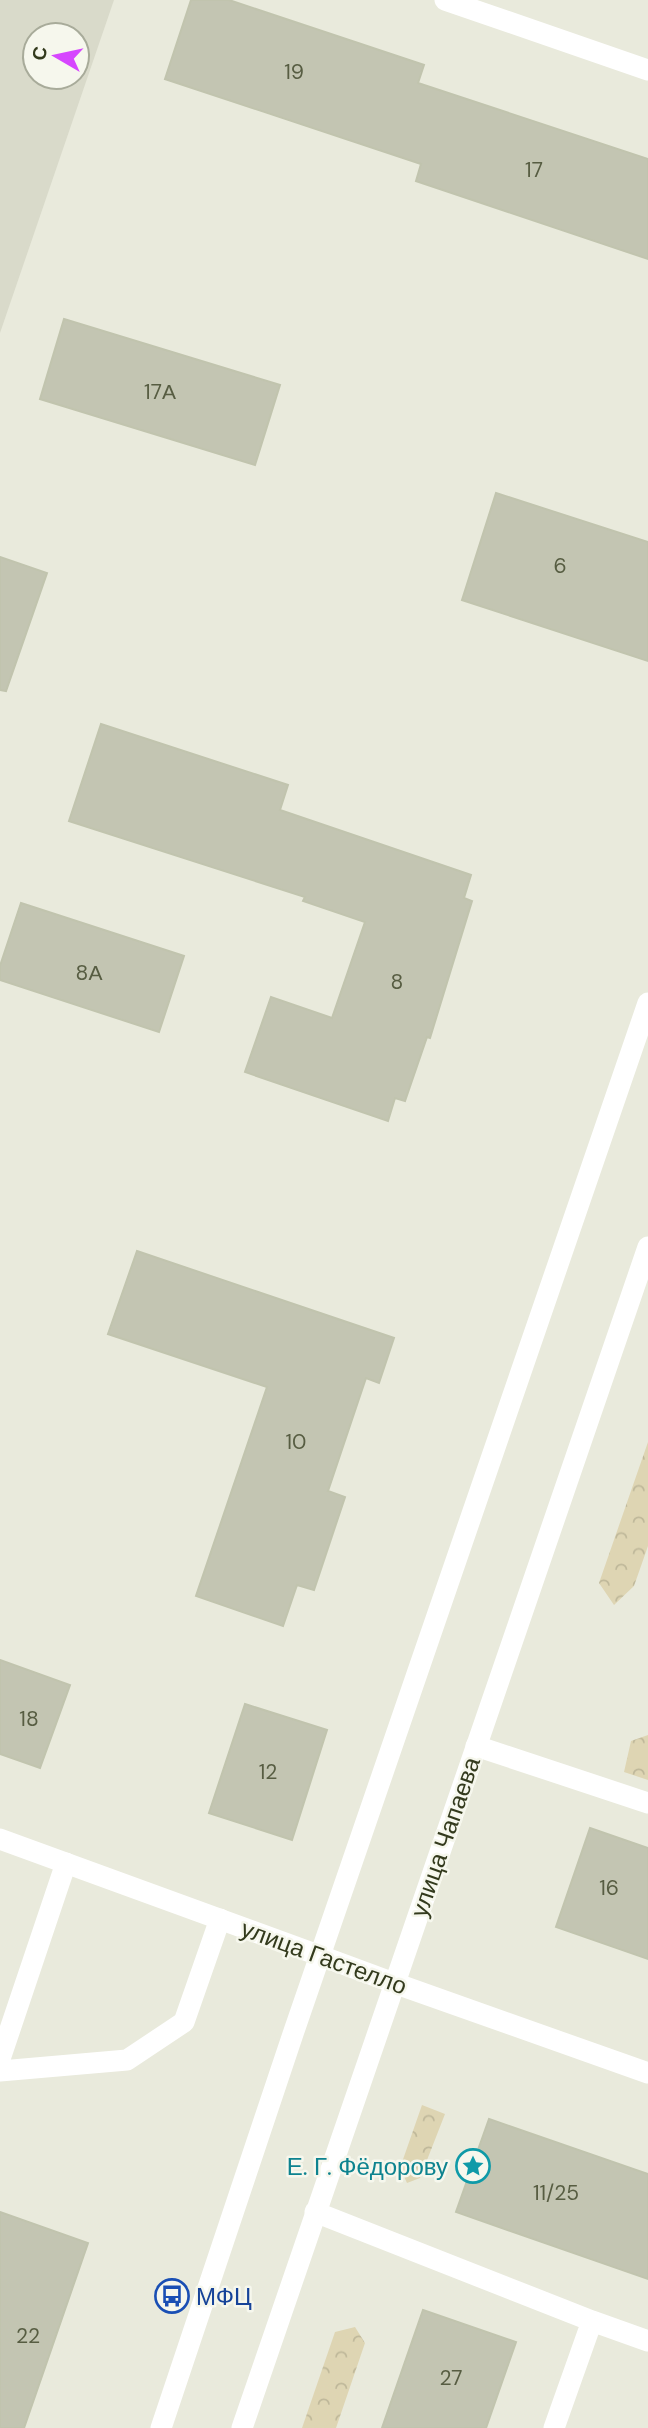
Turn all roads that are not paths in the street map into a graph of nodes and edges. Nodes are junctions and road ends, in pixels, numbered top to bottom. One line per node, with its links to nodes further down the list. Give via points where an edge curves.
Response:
1 (445, 0): 2 (street)
2 (648, 70)
3 (648, 1003): 10 (street)
4 (648, 1247): 5 (street, улица Чапаева)
5 (476, 1746): 6 (street); 11 (street, улица Чапаева)
6 (648, 1804)
7 (0, 1839): 8 (street, улица Гастелло)
8 (66, 1863): 9 (street, улица Гастелло); 12 (street)
9 (220, 1919): 10 (street, улица Гастелло); 13 (street, via 184,2022 127,2060)
10 (321, 1956): 11 (street, улица Гастелло); 18 (street)
11 (394, 1983): 14 (street, улица Гастелло); 15 (street, улица Чапаева)
12 (0, 2059)
13 (0, 2071)
14 (648, 2073)
15 (315, 2212): 16 (street); 19 (street, улица Чапаева)
16 (592, 2321): 17 (street); 20 (street)
17 (648, 2341)
18 (161, 2428)
19 (242, 2428)
20 (554, 2428)

